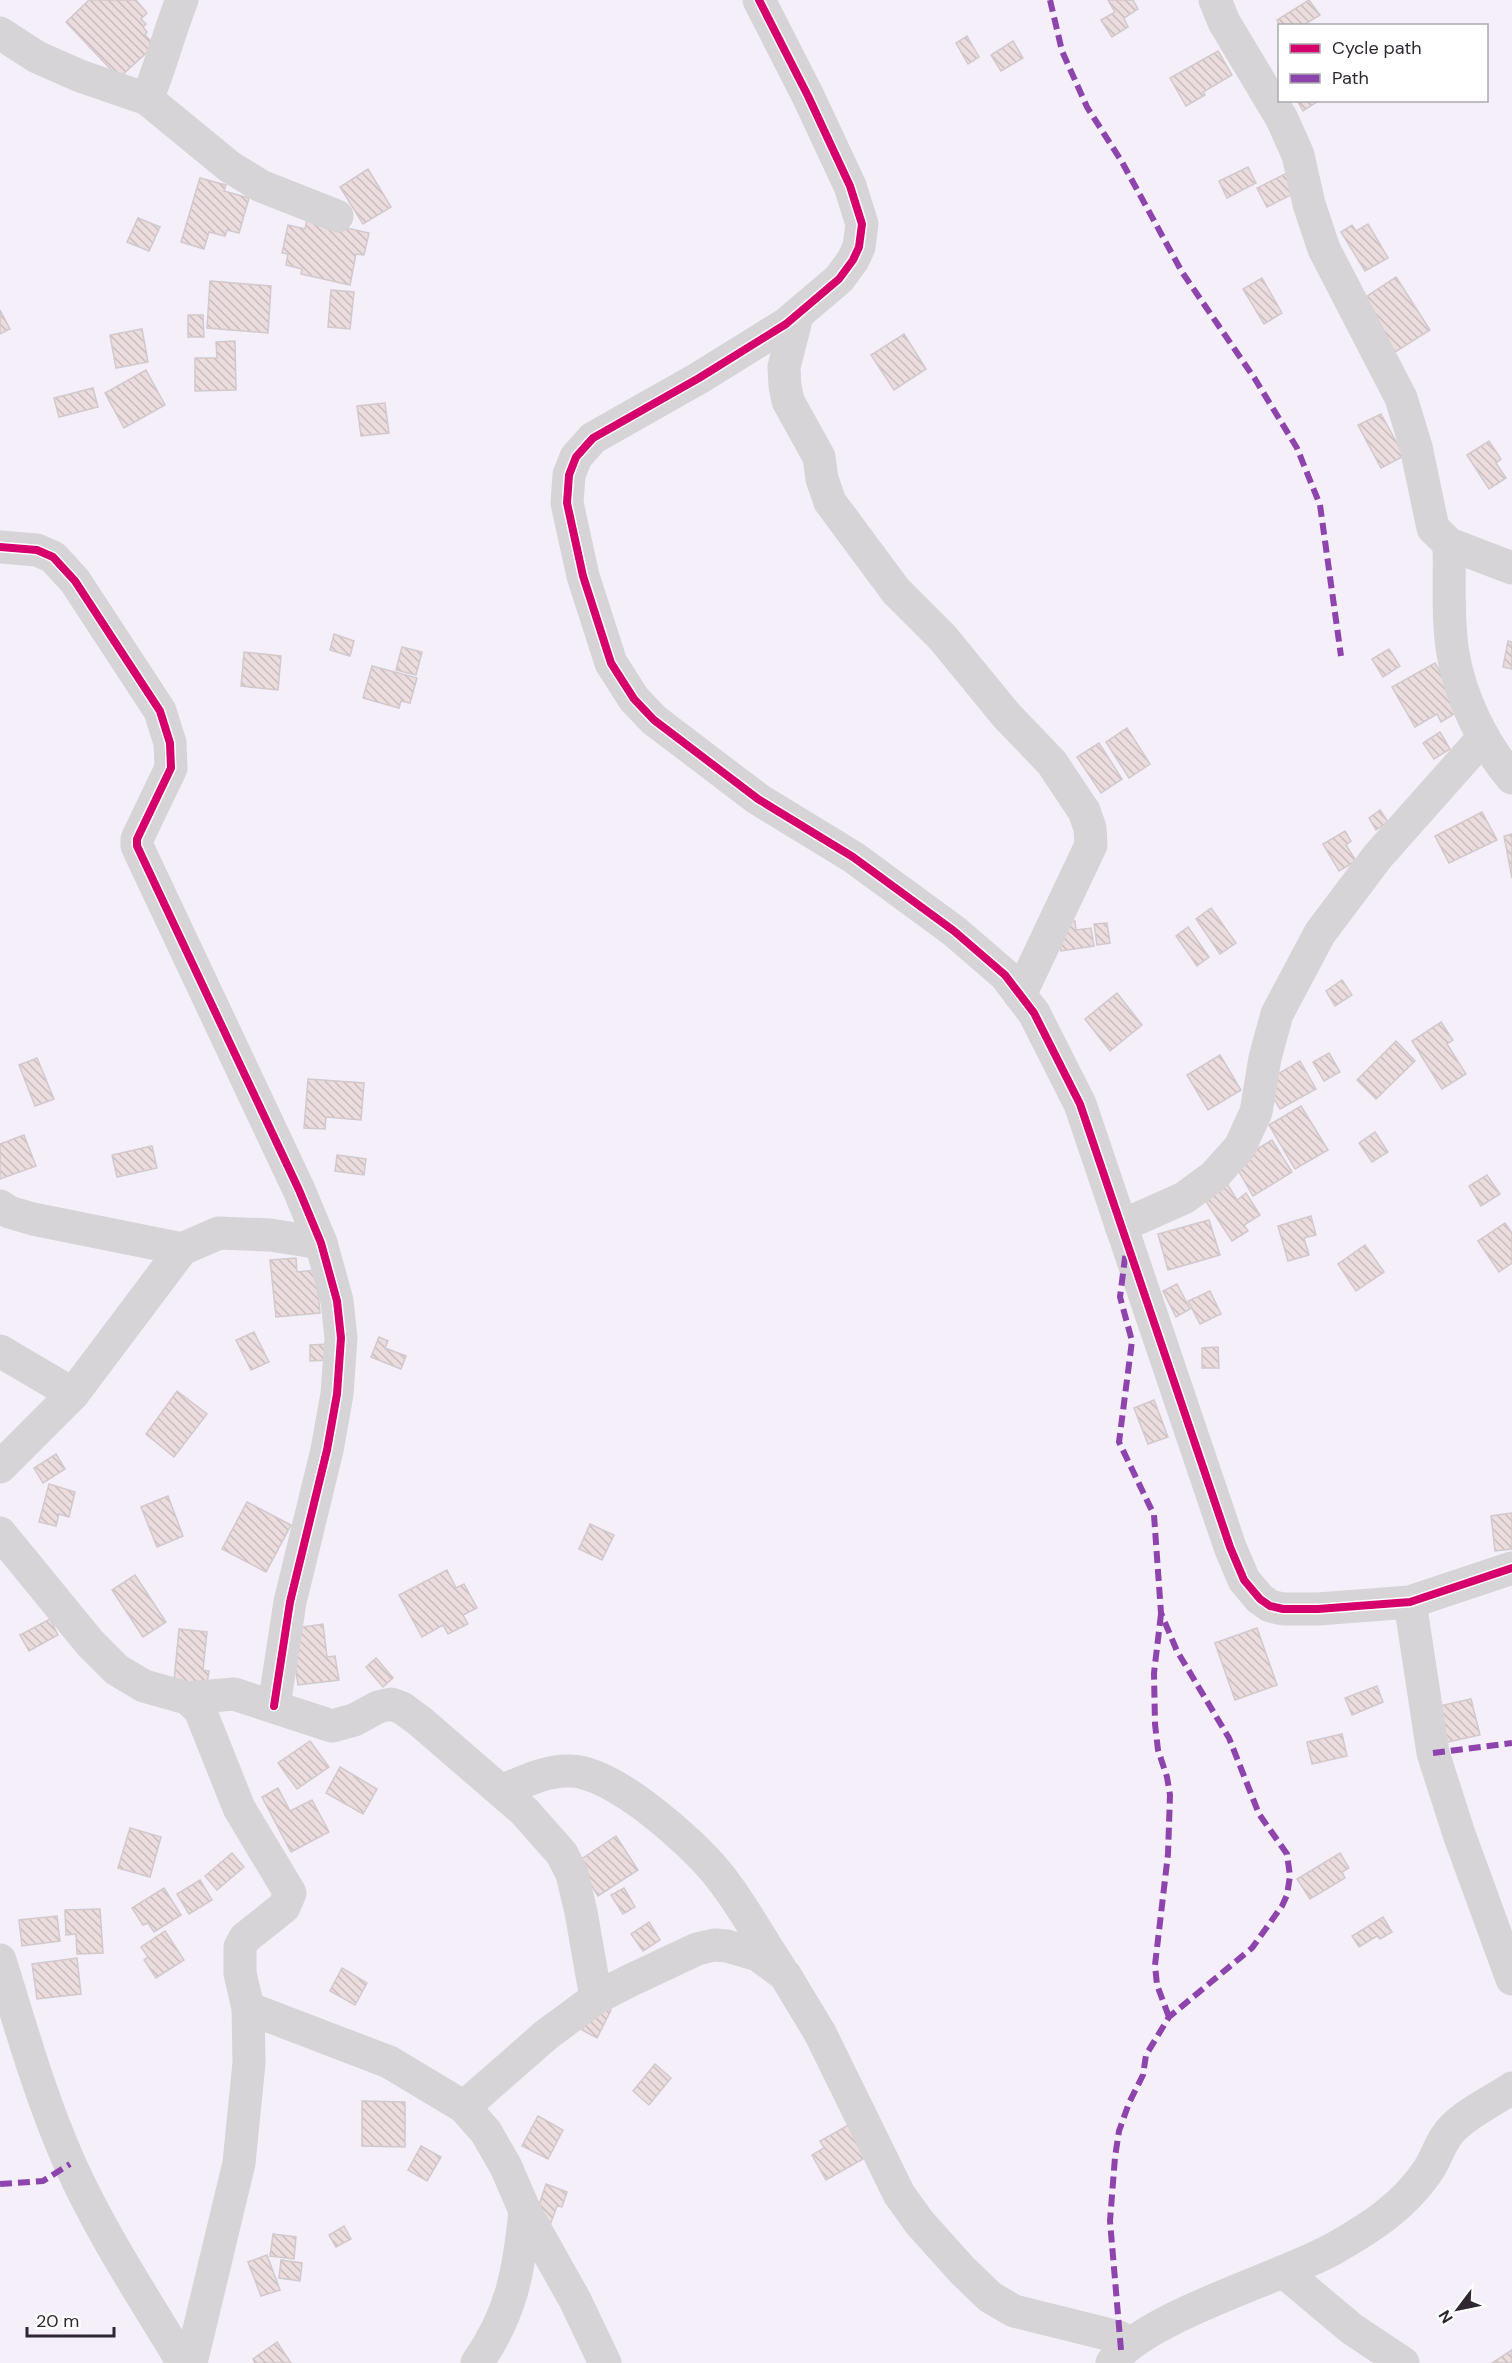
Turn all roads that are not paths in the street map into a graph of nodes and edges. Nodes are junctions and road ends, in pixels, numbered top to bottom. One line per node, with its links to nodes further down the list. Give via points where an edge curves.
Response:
1 (182, 0): 5 (street)
2 (759, 0): 7 (street, via 850,186 862,224 854,260 839,279)
3 (1215, 0): 8 (street, via 1224,22 1282,118 1298,155 1324,249 1401,398 1433,528)
4 (0, 33): 5 (street, via 37,57)
5 (147, 99): 6 (street, via 230,167 261,186)
6 (337, 216)
7 (796, 316): 13 (street, via 784,367 785,386 788,401 819,457 830,502 896,591 1052,763 1084,811 1090,828 1091,845); 13 (street, via 746,350 593,438 576,457 569,475 568,514 610,663 654,720 758,799 853,857 954,931 1005,975)
8 (1449, 543): 10 (street); 11 (street, via 1453,654)
9 (0, 547): 16 (street, via 36,550 52,557 75,581 160,711 170,743 171,768 137,846)
10 (1512, 568)
11 (1482, 738): 12 (street); 15 (street, via 1378,856 1320,933 1277,1014 1256,1113 1240,1147 1214,1176 1184,1198)
12 (1512, 778)
13 (1020, 995): 15 (street, via 1034,1013 1080,1104)
14 (0, 1206): 17 (street, via 33,1219)
15 (1121, 1226): 23 (street, via 1244,1580 1270,1606 1283,1609)
16 (321, 1243): 17 (street, via 219,1233); 25 (street, via 337,1301 337,1394 290,1602)
17 (182, 1249): 19 (street)
18 (0, 1351): 19 (street)
19 (73, 1394): 20 (street)
20 (0, 1467)
21 (0, 1533): 24 (street, via 117,1670 144,1686)
22 (1512, 1568): 23 (street)
23 (1410, 1602): 29 (street, via 1433,1753)
24 (187, 1698): 25 (street, via 234,1694); 31 (street, via 200,1710 239,1808 290,1893 284,1907 244,1938 240,1947 240,1973)
25 (274, 1706): 26 (street, via 332,1726 378,1707 391,1704 402,1708)
26 (501, 1791): 28 (street, via 553,1772 573,1770 622,1790 680,1836 717,1873); 30 (street, via 551,1839 572,1874)
27 (0, 1960): 37 (street, via 28,2051 70,2164 121,2260)
28 (785, 1975): 30 (street, via 758,1955 714,1945 671,1961); 36 (street, via 820,2033 899,2194 919,2222 990,2297 1014,2311)
29 (1512, 1979)
30 (596, 1998): 33 (street, via 546,2035)
31 (248, 2008): 33 (street, via 389,2062); 38 (street, via 249,2063 239,2163)
32 (1512, 2088): 35 (street, via 1451,2129 1431,2166 1400,2206 1332,2250)
33 (464, 2107): 34 (street, via 486,2132)
34 (525, 2211): 39 (street, via 512,2295 496,2337); 40 (street)
35 (1284, 2272): 36 (street); 41 (street, via 1352,2329)
36 (1116, 2350)
37 (183, 2363)
38 (191, 2363)
39 (477, 2363)
40 (605, 2363)
41 (1403, 2363)

